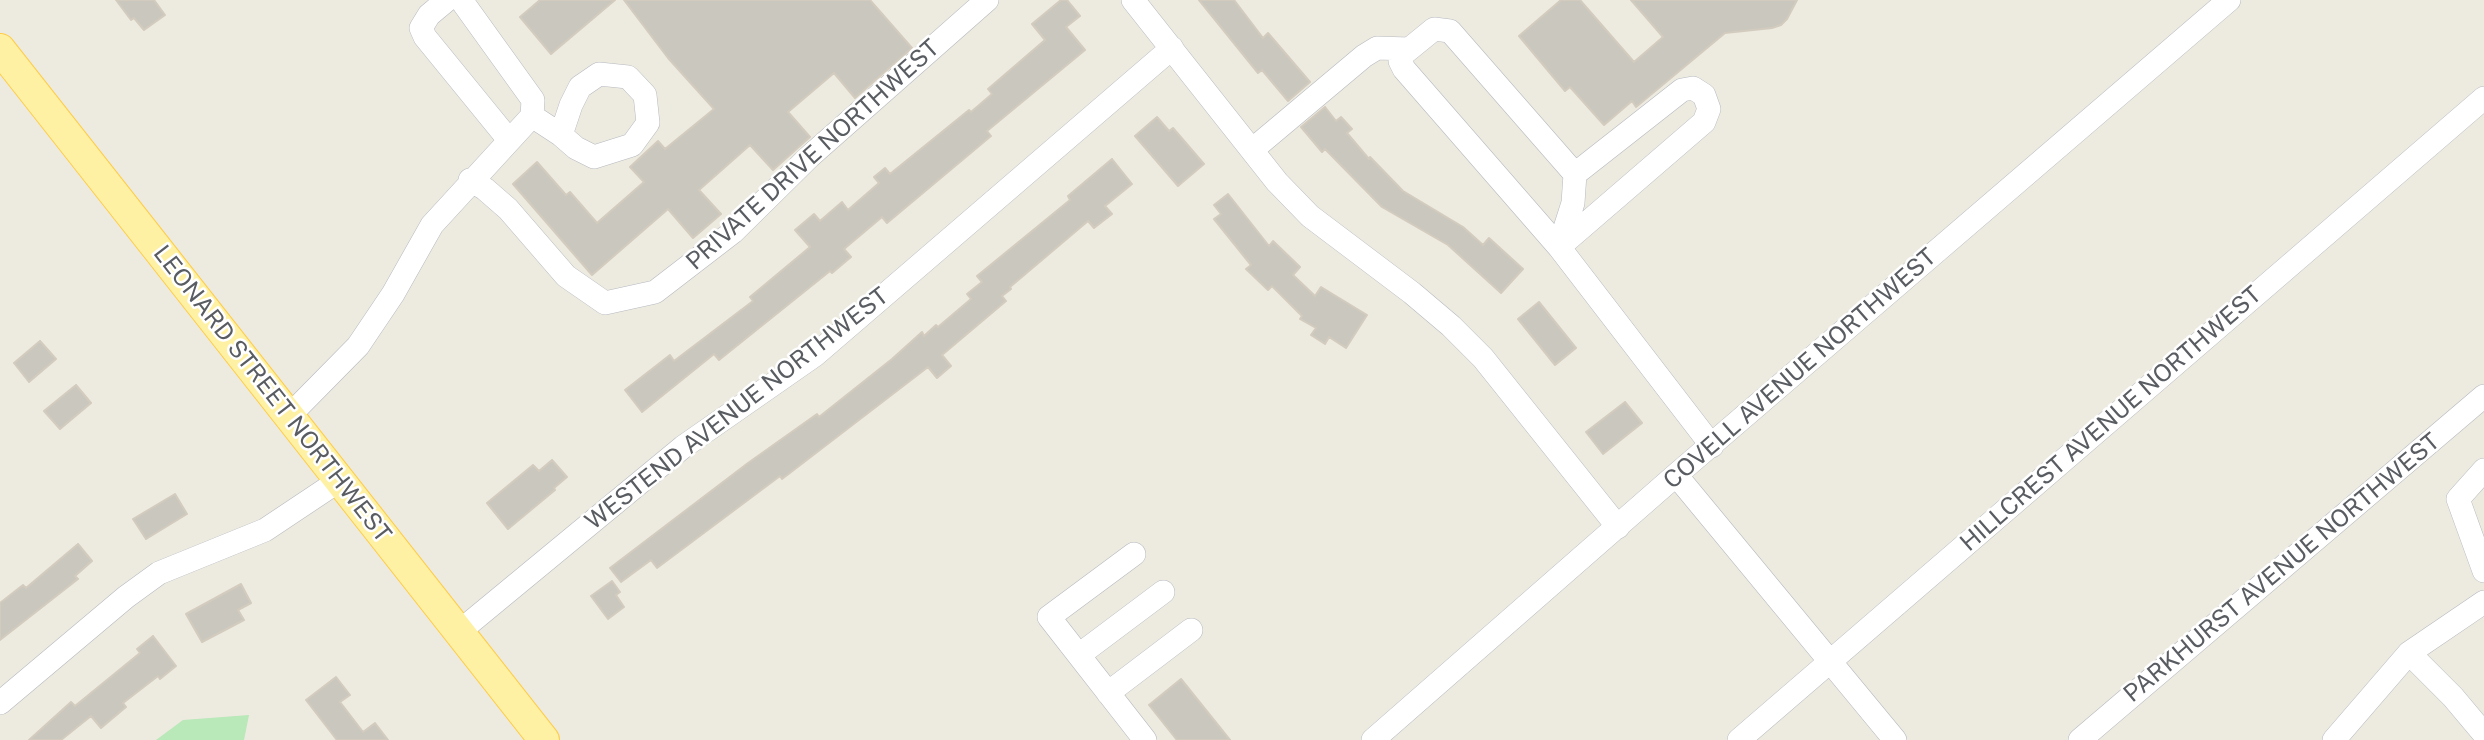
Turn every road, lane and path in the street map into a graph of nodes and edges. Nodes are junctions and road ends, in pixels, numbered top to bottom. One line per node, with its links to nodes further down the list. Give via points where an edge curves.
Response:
1 (447, 0): 12 (street, via 421,28)
2 (464, 0): 10 (street, via 533,100)
3 (987, 0): 15 (street, PRIVATE DRIVE NORTHWEST, via 808,158 733,232 655,292 605,303 566,276 508,209)
4 (1133, 0): 6 (street)
5 (2229, 0): 19 (street, COVELL AVENUE NORTHWEST)
6 (1171, 48): 13 (street); 30 (street, WESTEND AVENUE NORTHWEST, via 815,355 682,447)
7 (0, 49): 18 (main road, LEONARD STREET NORTHWEST)
8 (1409, 49): 13 (street, via 1377,48 1364,56); 14 (street, via 1434,29 1450,31); 16 (street, via 1400,61 1404,69)
9 (2484, 98): 33 (street, HILLCREST AVENUE NORTHWEST)
10 (532, 116): 11 (street); 12 (street)
11 (561, 135)
12 (509, 140): 15 (street)
13 (1252, 150): 23 (street, via 1310,216 1412,293 1483,358)
14 (1575, 174): 16 (street, via 1573,203); 16 (street, via 1682,90 1693,88 1704,95 1709,109 1704,122)
15 (470, 180): 18 (street, via 432,225 358,346)
16 (1559, 247): 19 (street)
17 (2484, 396): 42 (street, PARKHURST AVENUE NORTHWEST)
18 (289, 416): 22 (main road, LEONARD STREET NORTHWEST)
19 (1712, 446): 21 (street, COVELL AVENUE NORTHWEST)
20 (2484, 470): 24 (street, via 2458,499)
21 (1676, 475): 23 (street, COVELL AVENUE NORTHWEST); 33 (street)
22 (340, 480): 30 (main road, LEONARD STREET NORTHWEST); 35 (street, via 265,530 159,573)
23 (1618, 527): 39 (street, COVELL AVENUE NORTHWEST)
24 (2479, 542): 26 (street)
25 (1134, 554): 32 (street, via 1049,617)
26 (2484, 571)
27 (1163, 592): 32 (street)
28 (2484, 602): 31 (street)
29 (1191, 630): 34 (street)
30 (460, 631): 37 (main road, LEONARD STREET NORTHWEST)
31 (2409, 653): 36 (street); 43 (street)
32 (1079, 655): 34 (street)
33 (1830, 661): 40 (street, HILLCREST AVENUE NORTHWEST); 41 (street)
34 (1108, 693): 38 (street)
35 (0, 703)
36 (2484, 734)
37 (544, 740)
38 (1145, 740)
39 (1373, 740)
40 (1739, 740)
41 (1895, 740)
42 (2080, 740)
43 (2334, 740)

